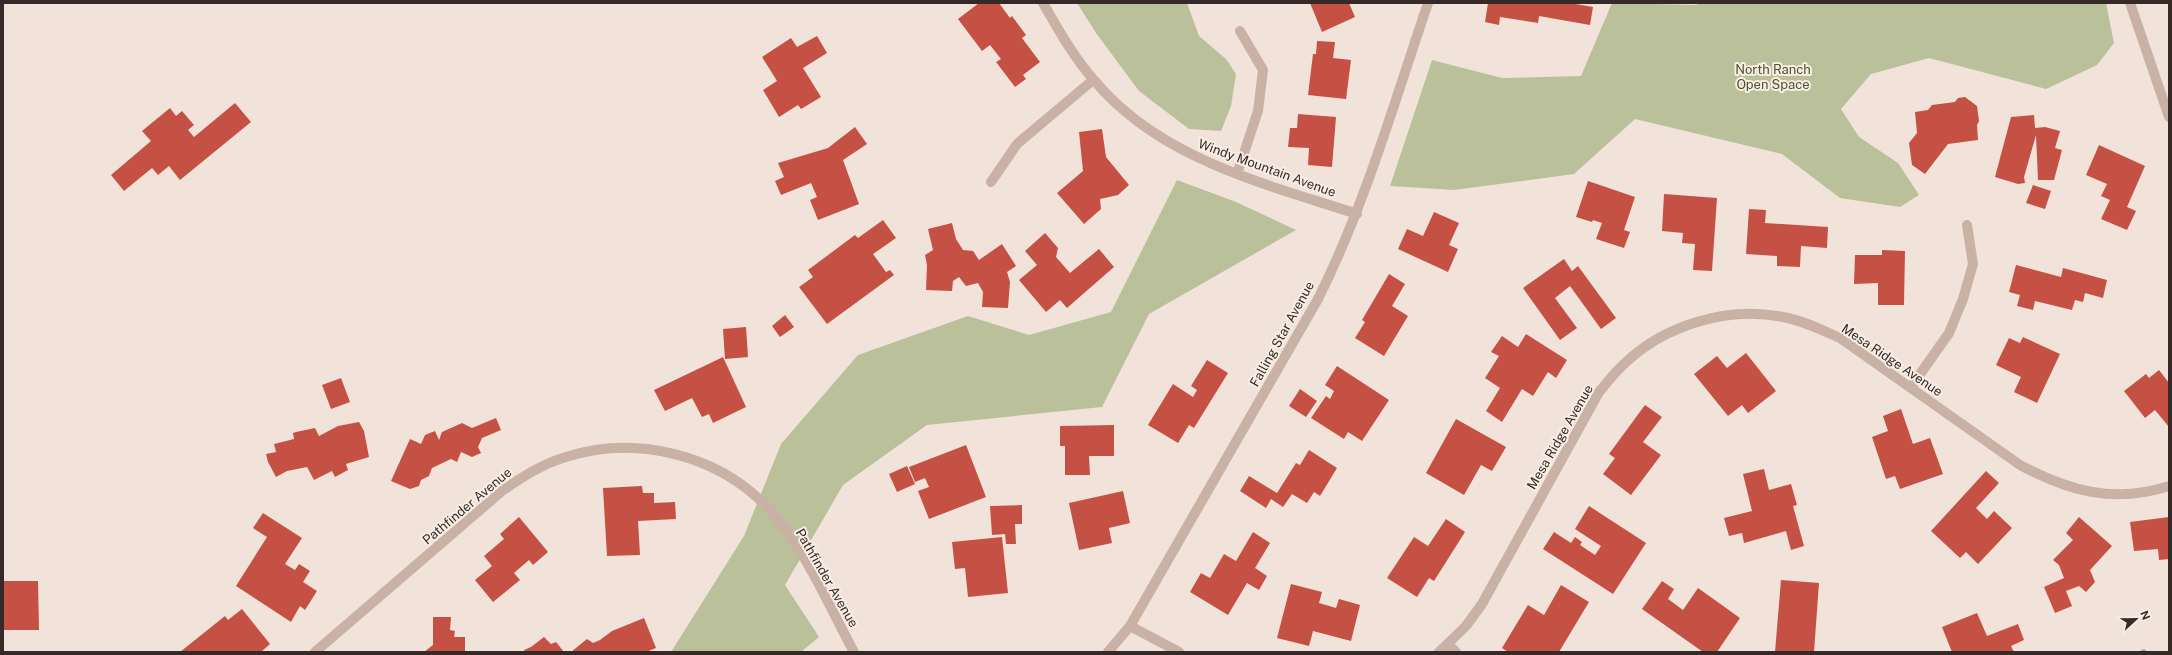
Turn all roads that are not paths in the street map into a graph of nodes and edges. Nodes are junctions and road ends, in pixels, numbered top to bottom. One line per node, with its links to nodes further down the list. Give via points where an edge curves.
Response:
1 (1043, 3): 5 (street, Windy Mountain Avenue, via 1064,40)
2 (1428, 3): 9 (street, Falling Star Avenue)
3 (2130, 3): 6 (street)
4 (1240, 31): 7 (street, via 1263,70 1258,111)
5 (1093, 80): 7 (street, Windy Mountain Avenue, via 1128,114 1161,139 1194,157); 8 (street, via 1017,144)
6 (2169, 117)
7 (1237, 174): 9 (street, Windy Mountain Avenue)
8 (991, 182)
9 (1357, 214): 13 (street, Falling Star Avenue, via 1318,299)
10 (1967, 225): 11 (street, via 1973,264 1963,298 1949,334)
11 (1911, 387): 12 (street, Mesa Ridge Avenue, via 2020,465 2050,481 2104,494 2129,494); 14 (street, Mesa Ridge Avenue, via 1840,338 1810,324 1783,317 1751,314 1718,316 1689,324 1659,338 1623,364 1599,392 1482,604 1466,626)
12 (2169, 486)
13 (1130, 626): 17 (street, Falling Star Avenue); 18 (street)
14 (1448, 644): 19 (street, Mesa Ridge Avenue); 20 (street)
15 (315, 652): 16 (street, Pathfinder Avenue, via 502,491 521,478 566,456 615,447 662,450 701,462 743,487 769,509 796,545)
16 (854, 652)
17 (1108, 652)
18 (1179, 652)
19 (1439, 652)
20 (1456, 652)

